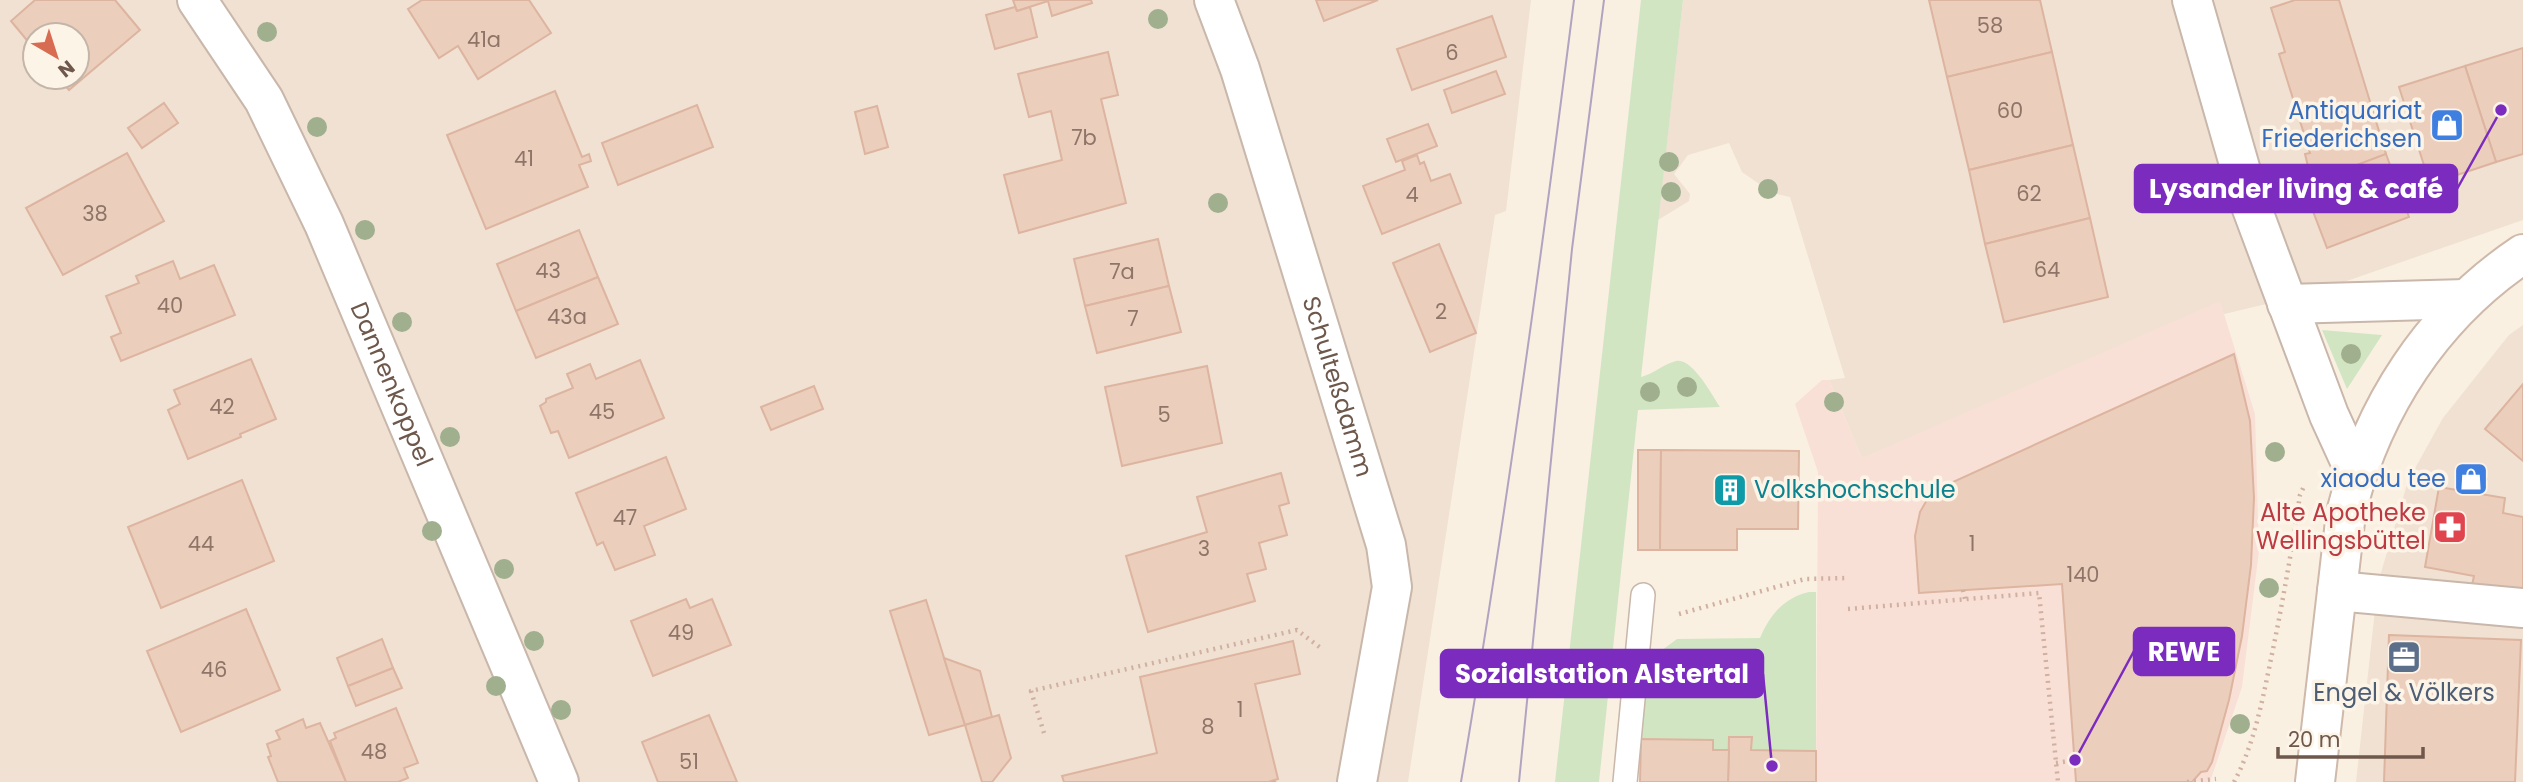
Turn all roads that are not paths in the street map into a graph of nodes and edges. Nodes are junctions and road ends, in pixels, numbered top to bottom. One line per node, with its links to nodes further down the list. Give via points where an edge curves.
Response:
1 (197, 0): 11 (street, Dannenkoppel, via 264,100 324,224)
2 (1214, 0): 12 (street, Schulteßdamm, via 1241,69 1386,545 1392,587)
3 (2192, 0): 6 (street, via 2251,206)
4 (2523, 254): 5 (street)
5 (2466, 299): 6 (street); 7 (street, via 2430,338 2399,382)
6 (2287, 304): 7 (street)
7 (2356, 474): 8 (street, via 2346,513)
8 (2337, 591): 10 (street); 14 (street)
9 (1643, 595): 13 (lane)
10 (2523, 608)
11 (559, 782)
12 (1357, 782)
13 (1625, 782)
14 (2315, 782)

